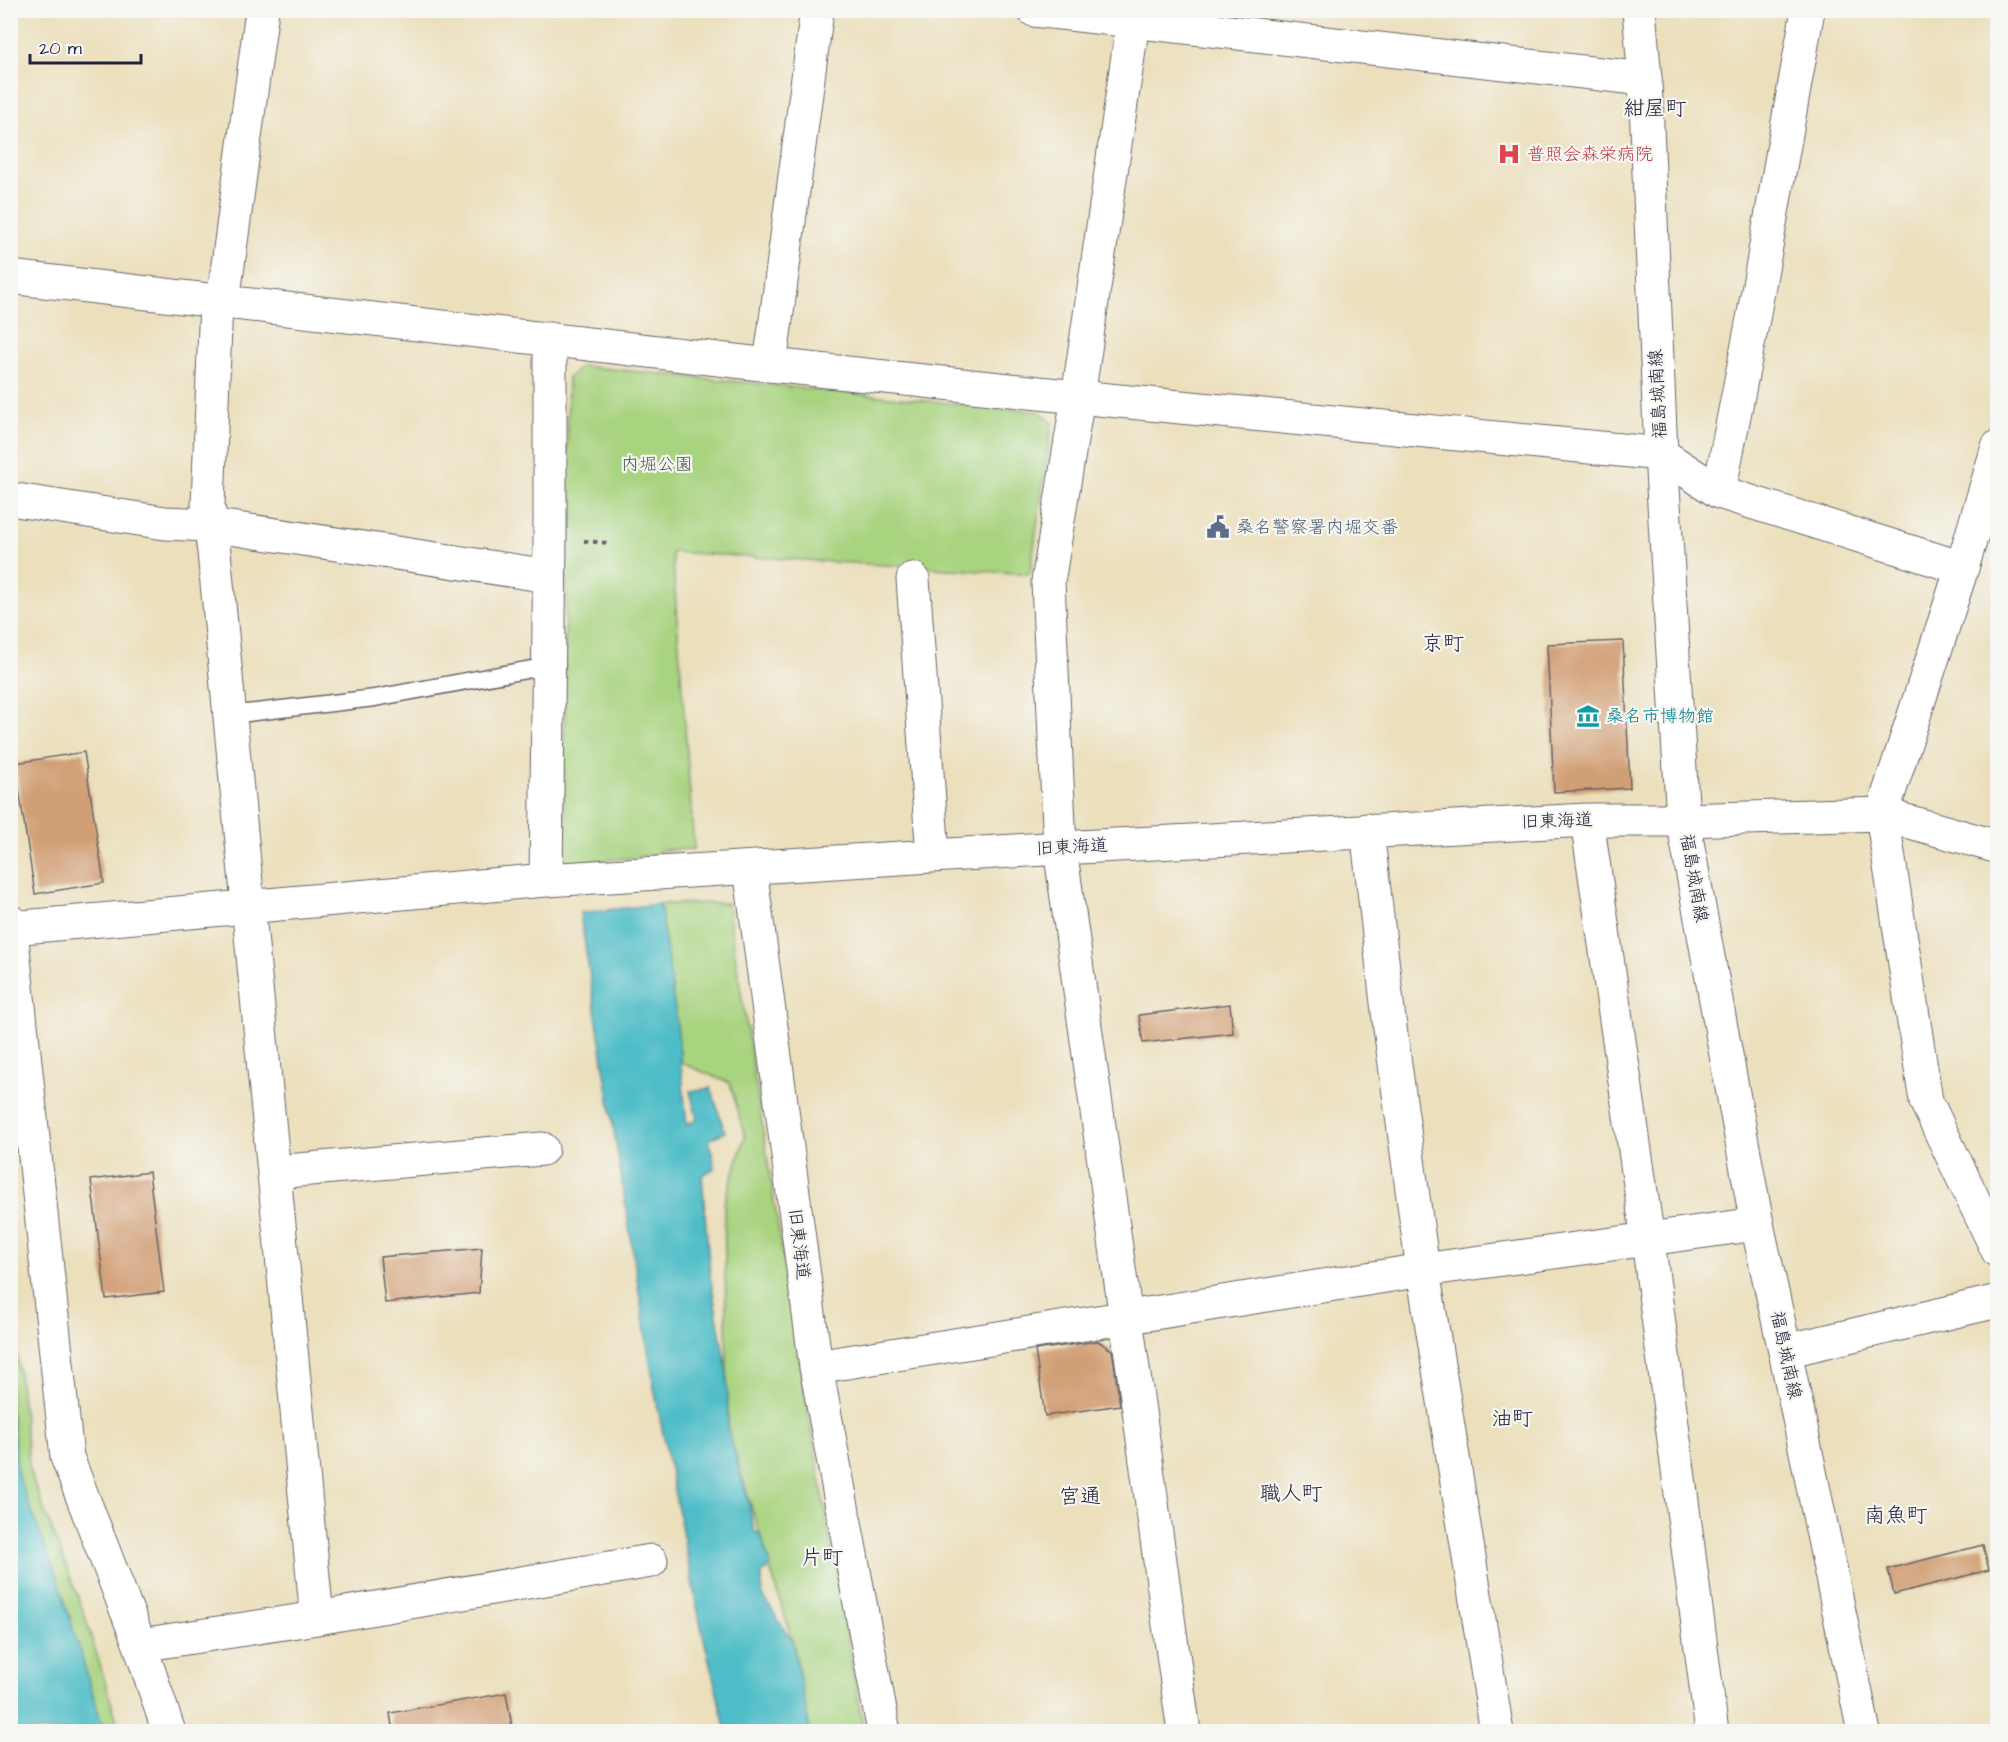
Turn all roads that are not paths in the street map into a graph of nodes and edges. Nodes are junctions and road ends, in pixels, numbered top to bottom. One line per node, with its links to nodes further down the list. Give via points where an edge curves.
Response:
1 (262, 10): 9 (street)
2 (817, 10): 11 (street)
3 (1034, 10): 6 (street)
4 (1639, 10): 7 (street, 福島城南線)
5 (1808, 10): 15 (street, via 1754,319)
6 (1132, 22): 7 (street); 12 (street)
7 (1645, 79): 14 (street, 福島城南線)
8 (10, 277): 9 (street)
9 (220, 301): 10 (street); 17 (street)
10 (550, 339): 11 (street); 19 (street)
11 (770, 365): 12 (street)
12 (1078, 397): 14 (street); 28 (street, via 1048,582)
13 (1998, 447): 18 (street)
14 (1661, 454): 15 (street); 25 (street, 福島城南線)
15 (1719, 492): 18 (street)
16 (10, 499): 17 (street, via 165,523)
17 (210, 525): 19 (street); 22 (street)
18 (1962, 567): 23 (street)
19 (549, 576): 21 (street)
20 (913, 579): 29 (street)
21 (548, 666): 22 (lane, via 375,698); 31 (street)
22 (230, 715): 32 (street)
23 (1882, 814): 25 (street, 旧東海道); 27 (street, 旧東海道); 38 (street, via 1926,1101)
24 (1587, 820): 25 (street, 旧東海道); 26 (street, 旧東海道); 37 (street)
25 (1683, 820): 36 (street, 福島城南線)
26 (1367, 830): 28 (street, 旧東海道); 39 (street)
27 (1998, 847)
28 (1060, 848): 29 (street, 旧東海道); 41 (street)
29 (933, 856): 30 (street, 旧東海道)
30 (750, 868): 31 (street); 43 (street, 旧東海道)
31 (546, 880): 32 (street)
32 (249, 908): 33 (street); 35 (street)
33 (11, 924): 46 (street, via 67,1457)
34 (542, 1149): 35 (street)
35 (275, 1172): 45 (street)
36 (1756, 1224): 37 (street); 42 (street, 福島城南線)
37 (1648, 1240): 39 (street); 51 (street)
38 (1998, 1251)
39 (1423, 1270): 41 (street); 50 (street)
40 (1998, 1301): 42 (street)
41 (1126, 1318): 43 (street); 49 (street)
42 (1785, 1351): 52 (street, 福島城南線)
43 (816, 1367): 48 (street, 旧東海道)
44 (651, 1561): 45 (street)
45 (317, 1618): 46 (street)
46 (140, 1645): 47 (street)
47 (169, 1731)
48 (884, 1731)
49 (1184, 1731)
50 (1497, 1731)
51 (1712, 1731)
52 (1864, 1731)

